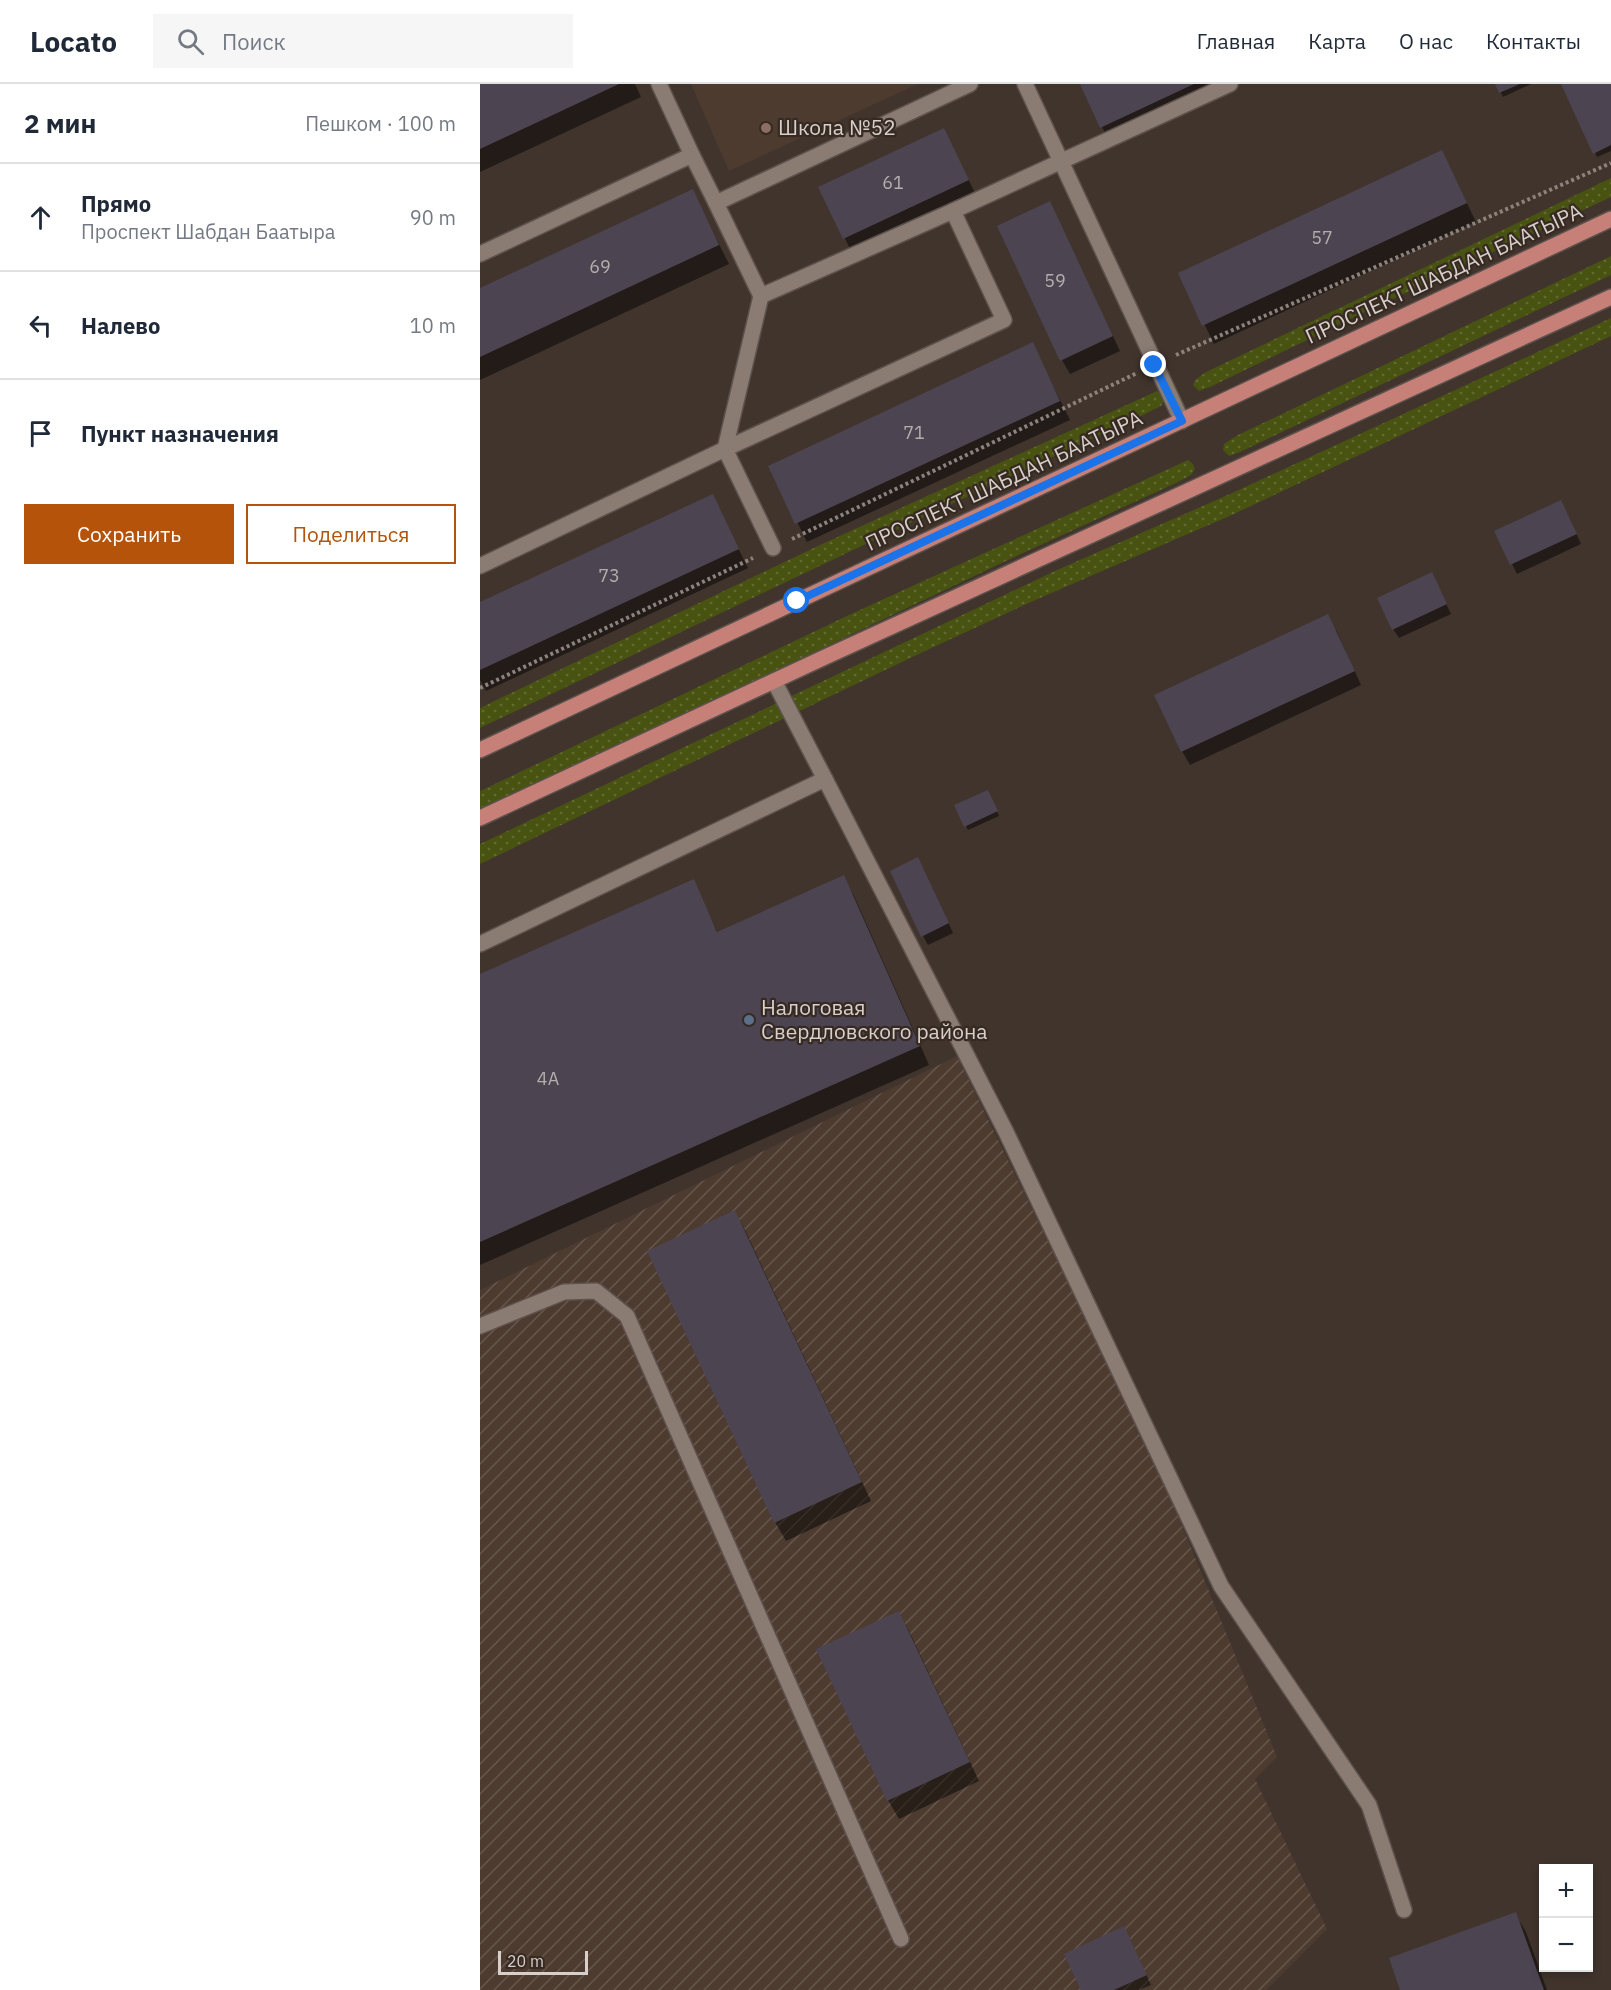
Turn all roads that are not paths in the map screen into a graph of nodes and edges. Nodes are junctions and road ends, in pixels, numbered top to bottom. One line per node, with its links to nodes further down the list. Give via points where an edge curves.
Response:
1 (659, 84): 5 (street)
2 (970, 84): 7 (street)
3 (1025, 84): 6 (street)
4 (1230, 84): 6 (street)
5 (692, 155): 7 (street); 10 (street)
6 (1061, 161): 8 (street); 13 (street)
7 (716, 203): 11 (street)
8 (953, 211): 11 (street); 14 (street, via 1004,320)
9 (1611, 219): 13 (main road, ПРОСПЕКТ ШАБДАН БААТЫРА)
10 (480, 254)
11 (761, 296): 14 (street)
12 (1611, 297): 17 (main road)
13 (1182, 421): 18 (main road, ПРОСПЕКТ ШАБДАН БААТЫРА)
14 (725, 450): 15 (street); 16 (street)
15 (773, 548)
16 (480, 566)
17 (774, 681): 19 (street); 20 (main road)
18 (480, 750)
19 (825, 779): 21 (street); 23 (street, via 1006,1132 1221,1586 1369,1805)
20 (480, 818)
21 (480, 944)
22 (480, 1326): 24 (street, via 564,1292 596,1292 627,1316)
23 (1404, 1910)
24 (901, 1940)

